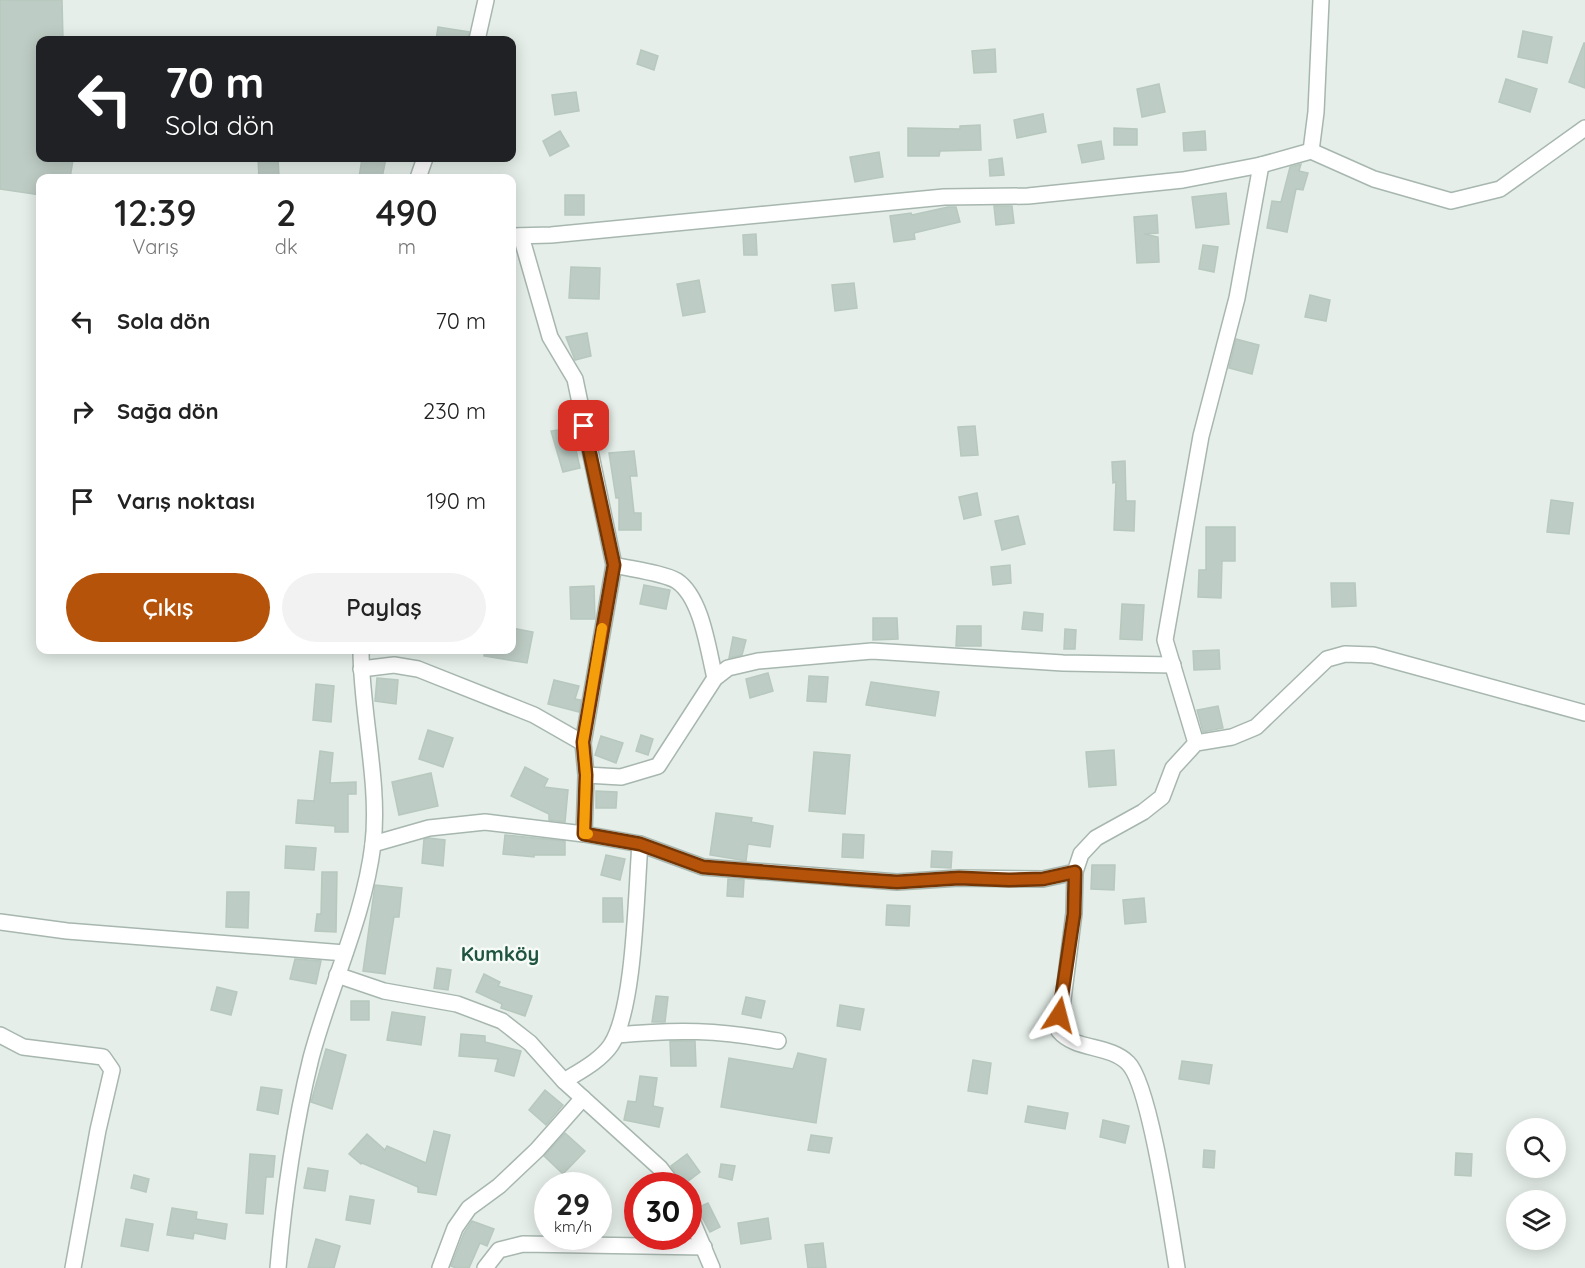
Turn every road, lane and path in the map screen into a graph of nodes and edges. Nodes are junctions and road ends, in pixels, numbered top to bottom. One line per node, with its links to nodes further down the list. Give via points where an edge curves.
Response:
1 (486, 0): 3 (street)
2 (1321, 0): 5 (street)
3 (478, 36)
4 (1585, 128): 5 (street, via 1500,189 1450,201 1374,179)
5 (1311, 151): 6 (street)
6 (1261, 165): 7 (street, via 1183,180 1028,196 944,197); 10 (street, via 1237,298 1201,436 1178,563 1165,640)
7 (516, 236): 8 (street, via 550,337 574,379)
8 (614, 565): 12 (street, via 675,580 692,596); 14 (street)
9 (361, 654): 11 (street)
10 (1173, 665): 12 (street, via 1062,663 872,651 758,661 728,668); 15 (street)
11 (361, 669): 14 (street, via 394,665 418,669 534,715); 18 (street, via 374,808)
12 (715, 678): 16 (street, via 658,766 621,777)
13 (1585, 713): 15 (street, via 1373,655 1344,654 1327,659 1256,727 1232,737)
14 (583, 742): 16 (street)
15 (1196, 743): 20 (street, via 1173,768 1162,797 1096,838 1081,854)
16 (586, 775): 17 (street)
17 (584, 834): 18 (street, via 485,822 460,823); 19 (street)
18 (373, 844): 22 (street)
19 (640, 844): 20 (street, via 703,867 897,882 1043,879); 25 (street, via 629,975)
20 (1075, 872): 37 (street, via 1074,914 1059,1031 1067,1040 1117,1055 1130,1064 1149,1118)
21 (0, 922): 22 (street)
22 (345, 953): 23 (street)
23 (337, 975): 27 (street, via 384,991 458,1004 502,1021 530,1043); 33 (street, via 295,1130)
24 (0, 1035): 32 (street, via 23,1047 103,1057 112,1070)
25 (617, 1035): 26 (street, via 673,1029 728,1032); 27 (street, via 592,1064)
26 (778, 1041)
27 (564, 1081): 28 (street)
28 (583, 1098): 29 (street); 34 (street, via 537,1150 469,1208 455,1228)
29 (663, 1172)
30 (702, 1243): 31 (street)
31 (704, 1248): 35 (street, via 523,1244 499,1250); 36 (street)
32 (73, 1268)
33 (278, 1268)
34 (440, 1268)
35 (485, 1268)
36 (712, 1268)
37 (1177, 1268)

